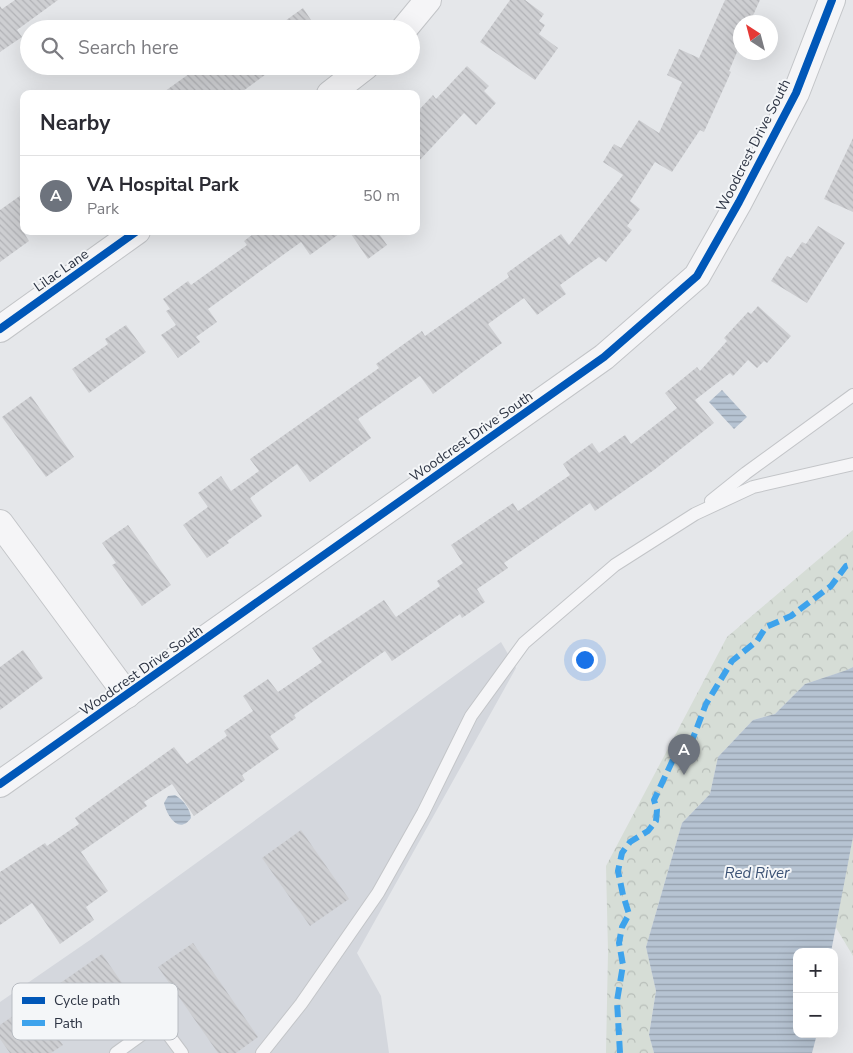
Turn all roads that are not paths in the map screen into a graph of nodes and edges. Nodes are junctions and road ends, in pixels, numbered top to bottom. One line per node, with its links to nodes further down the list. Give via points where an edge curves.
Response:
1 (428, 0): 3 (street)
2 (832, 0): 12 (street, Woodcrest Drive South, via 796,93 697,276 604,357)
3 (411, 20)
4 (354, 75): 5 (street)
5 (335, 90)
6 (131, 235): 7 (street, Lilac Lane)
7 (0, 329)
8 (853, 395): 10 (lane)
9 (853, 464): 10 (lane, via 753,487)
10 (696, 514): 18 (lane, via 615,565 524,644 472,716 378,893 301,1004)
11 (0, 523): 12 (street)
12 (127, 695): 13 (street, Woodcrest Drive South)
13 (0, 784)
14 (134, 1040): 16 (lane)
15 (172, 1040): 17 (lane)
16 (116, 1053)
17 (182, 1053)
18 (262, 1053)

